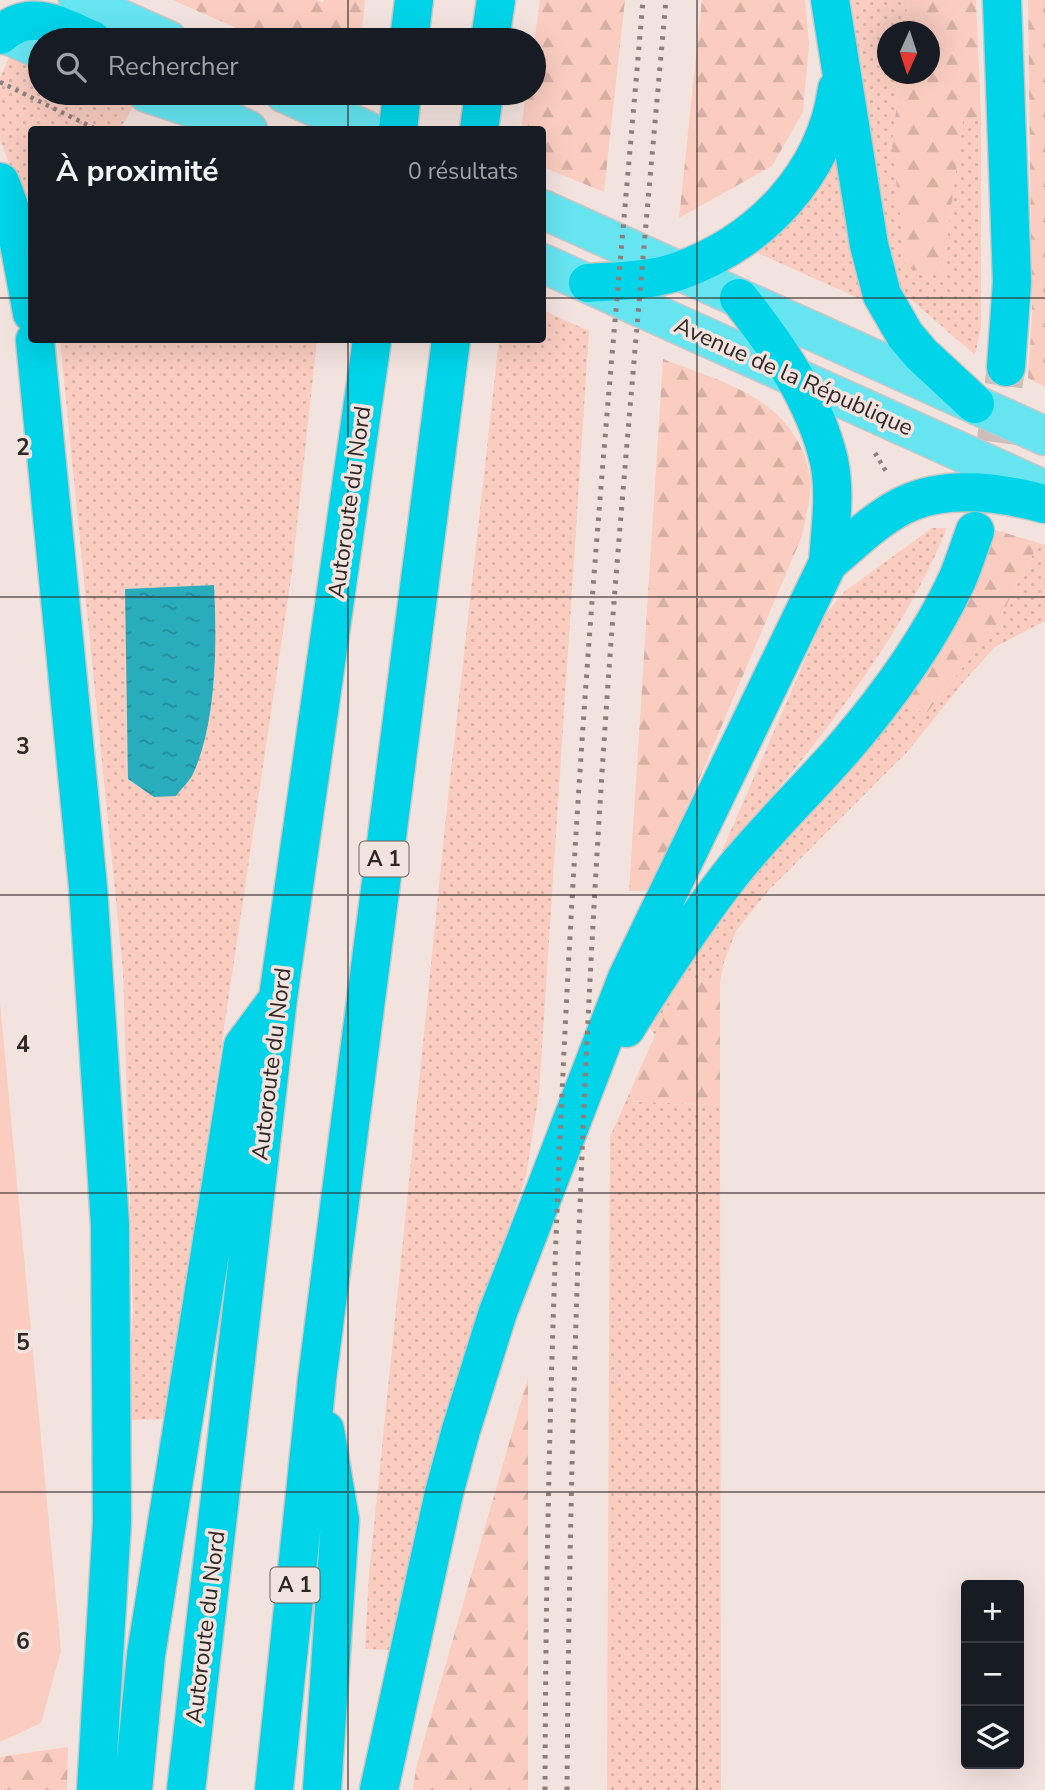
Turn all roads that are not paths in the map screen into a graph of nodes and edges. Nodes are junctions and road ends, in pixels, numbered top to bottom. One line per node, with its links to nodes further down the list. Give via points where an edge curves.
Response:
1 (78, 0): 8 (main road)
2 (414, 0): 9 (highway)
3 (496, 0): 10 (highway)
4 (830, 0): 12 (highway)
5 (1002, 0): 31 (highway, via 1012,282)
6 (1, 25): 7 (highway, via 30,20); 11 (main road)
7 (61, 28)
8 (140, 28)
9 (410, 28)
10 (492, 28)
11 (28, 42)
12 (840, 66): 24 (highway, via 827,132 795,191 729,247); 33 (highway, via 869,245 882,295 921,354)
13 (183, 105): 17 (main road)
14 (311, 105): 18 (main road)
15 (401, 105): 19 (highway)
16 (482, 105): 20 (highway)
17 (239, 126)
18 (357, 126)
19 (398, 126)
20 (480, 126)
21 (0, 182): 26 (highway, via 15,222)
22 (546, 211): 24 (main road, Avenue de la République)
23 (546, 264): 25 (main road, Avenue de la République)
24 (678, 271): 25 (highway); 27 (main road, Avenue de la République)
25 (589, 284): 32 (main road, Avenue de la République)
26 (28, 292)
27 (739, 298): 32 (highway); 33 (main road, Avenue de la République)
28 (35, 343): 42 (highway, via 88,887 110,1225 112,1521)
29 (372, 343): 39 (highway, Autoroute du Nord)
30 (452, 343): 41 (highway, A 1)
31 (1006, 367)
32 (793, 375): 35 (main road, Avenue de la République); 38 (highway, via 812,410 829,463)
33 (975, 404): 34 (main road, Avenue de la République)
34 (1045, 436)
35 (1045, 490)
36 (1045, 504): 38 (highway, via 978,492 938,494 901,507)
37 (975, 531): 40 (highway, via 957,580 894,684 845,747 736,868 644,998)
38 (828, 563): 40 (highway, via 627,978)
39 (278, 998): 43 (highway, via 243,1046 146,1655); 44 (highway, Autoroute du Nord)
40 (576, 1107): 47 (highway, via 499,1312 461,1430)
41 (317, 1379): 45 (highway, A 1); 46 (highway, via 340,1520)
42 (96, 1790)
43 (133, 1790)
44 (186, 1790)
45 (274, 1790)
46 (322, 1790)
47 (379, 1790)

